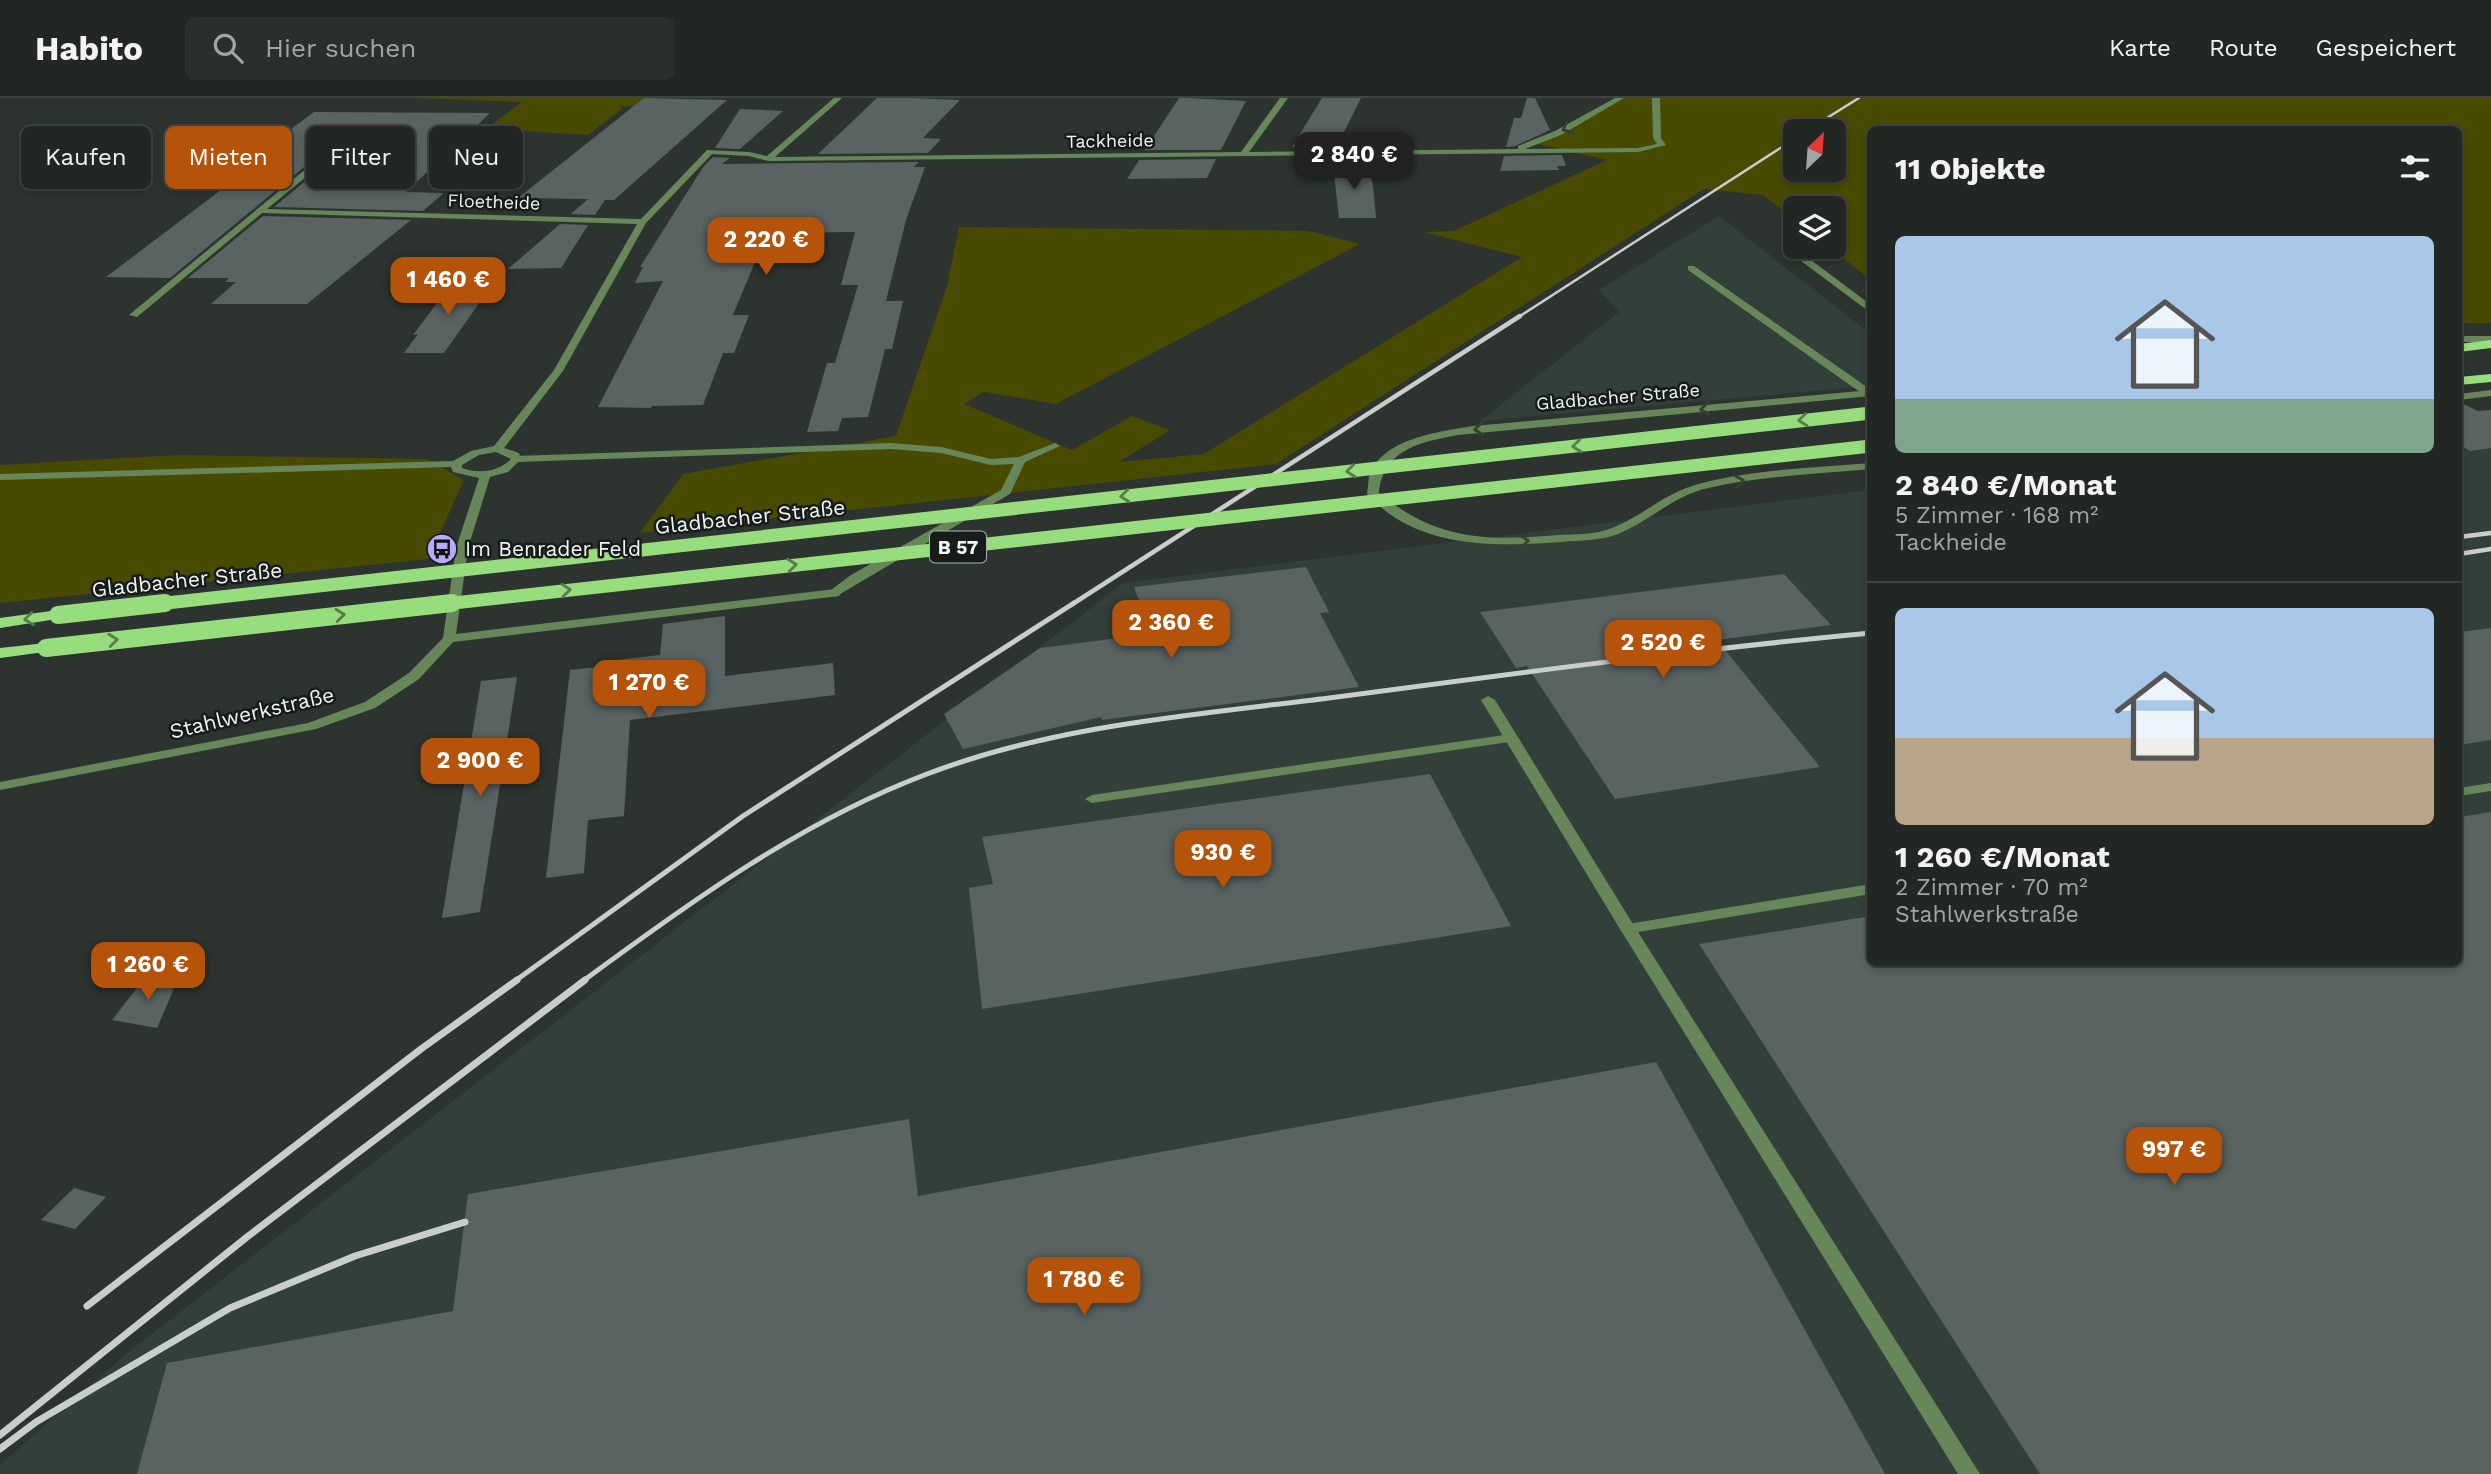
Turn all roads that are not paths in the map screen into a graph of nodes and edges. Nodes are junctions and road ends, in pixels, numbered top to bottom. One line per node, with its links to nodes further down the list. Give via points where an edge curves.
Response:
1 (838, 98): 7 (street)
2 (1284, 98): 6 (street)
3 (1619, 98): 5 (street, Tackheide, one-way to 5, via 1558,133)
4 (1656, 98): 5 (street, Tackheide, via 1657,138 1662,145 1638,150)
5 (1512, 152): 6 (street, Tackheide)
6 (1243, 155): 7 (street, Tackheide)
7 (768, 159): 10 (street, Tackheide, via 710,152)
8 (306, 173): 9 (street)
9 (261, 211): 10 (street, Floetheide); 14 (street)
10 (643, 222): 27 (street, via 558,371)
11 (1804, 259): 13 (street)
12 (1691, 268): 20 (street)
13 (1867, 307)
14 (134, 315)
15 (2462, 340): 16 (street)
16 (2491, 342): 17 (main road)
17 (2462, 347)
18 (2491, 378): 19 (main road)
19 (2462, 382)
20 (1867, 392)
21 (1867, 393): 31 (street, Gladbacher Straße, one-way to 31, via 1427,437 1402,447 1382,464 1372,482 1373,494 1398,516 1456,538 1500,543 1607,534 1684,492)
22 (2491, 393): 23 (street)
23 (2462, 397)
24 (1867, 413): 34 (main road, Gladbacher Straße / B 57, one-way to 34, bridge)
25 (1055, 446): 29 (street)
26 (1867, 446): 36 (main road, B 57, one-way to 26, bridge)
27 (497, 449): 28 (street, via 508,450); 30 (street, via 479,451)
28 (516, 459): 29 (street, via 891,446 941,450 991,462); 32 (street, via 512,466)
29 (1021, 460): 35 (street, via 1006,492 835,593)
30 (456, 464): 32 (street, via 457,470 467,475); 33 (street)
31 (1867, 466)
32 (485, 475): 35 (street, via 462,548)
33 (0, 477)
34 (0, 623)
35 (449, 639): 39 (street, Stahlwerkstraße, via 414,676 370,705 311,726)
36 (0, 653)
37 (1488, 699): 38 (street)
38 (1511, 738): 42 (street); 44 (street)
39 (0, 786)
40 (2491, 787): 41 (street)
41 (2462, 792)
42 (1092, 799)
43 (1867, 890): 44 (street)
44 (1628, 929): 45 (street)
45 (1970, 1474)

